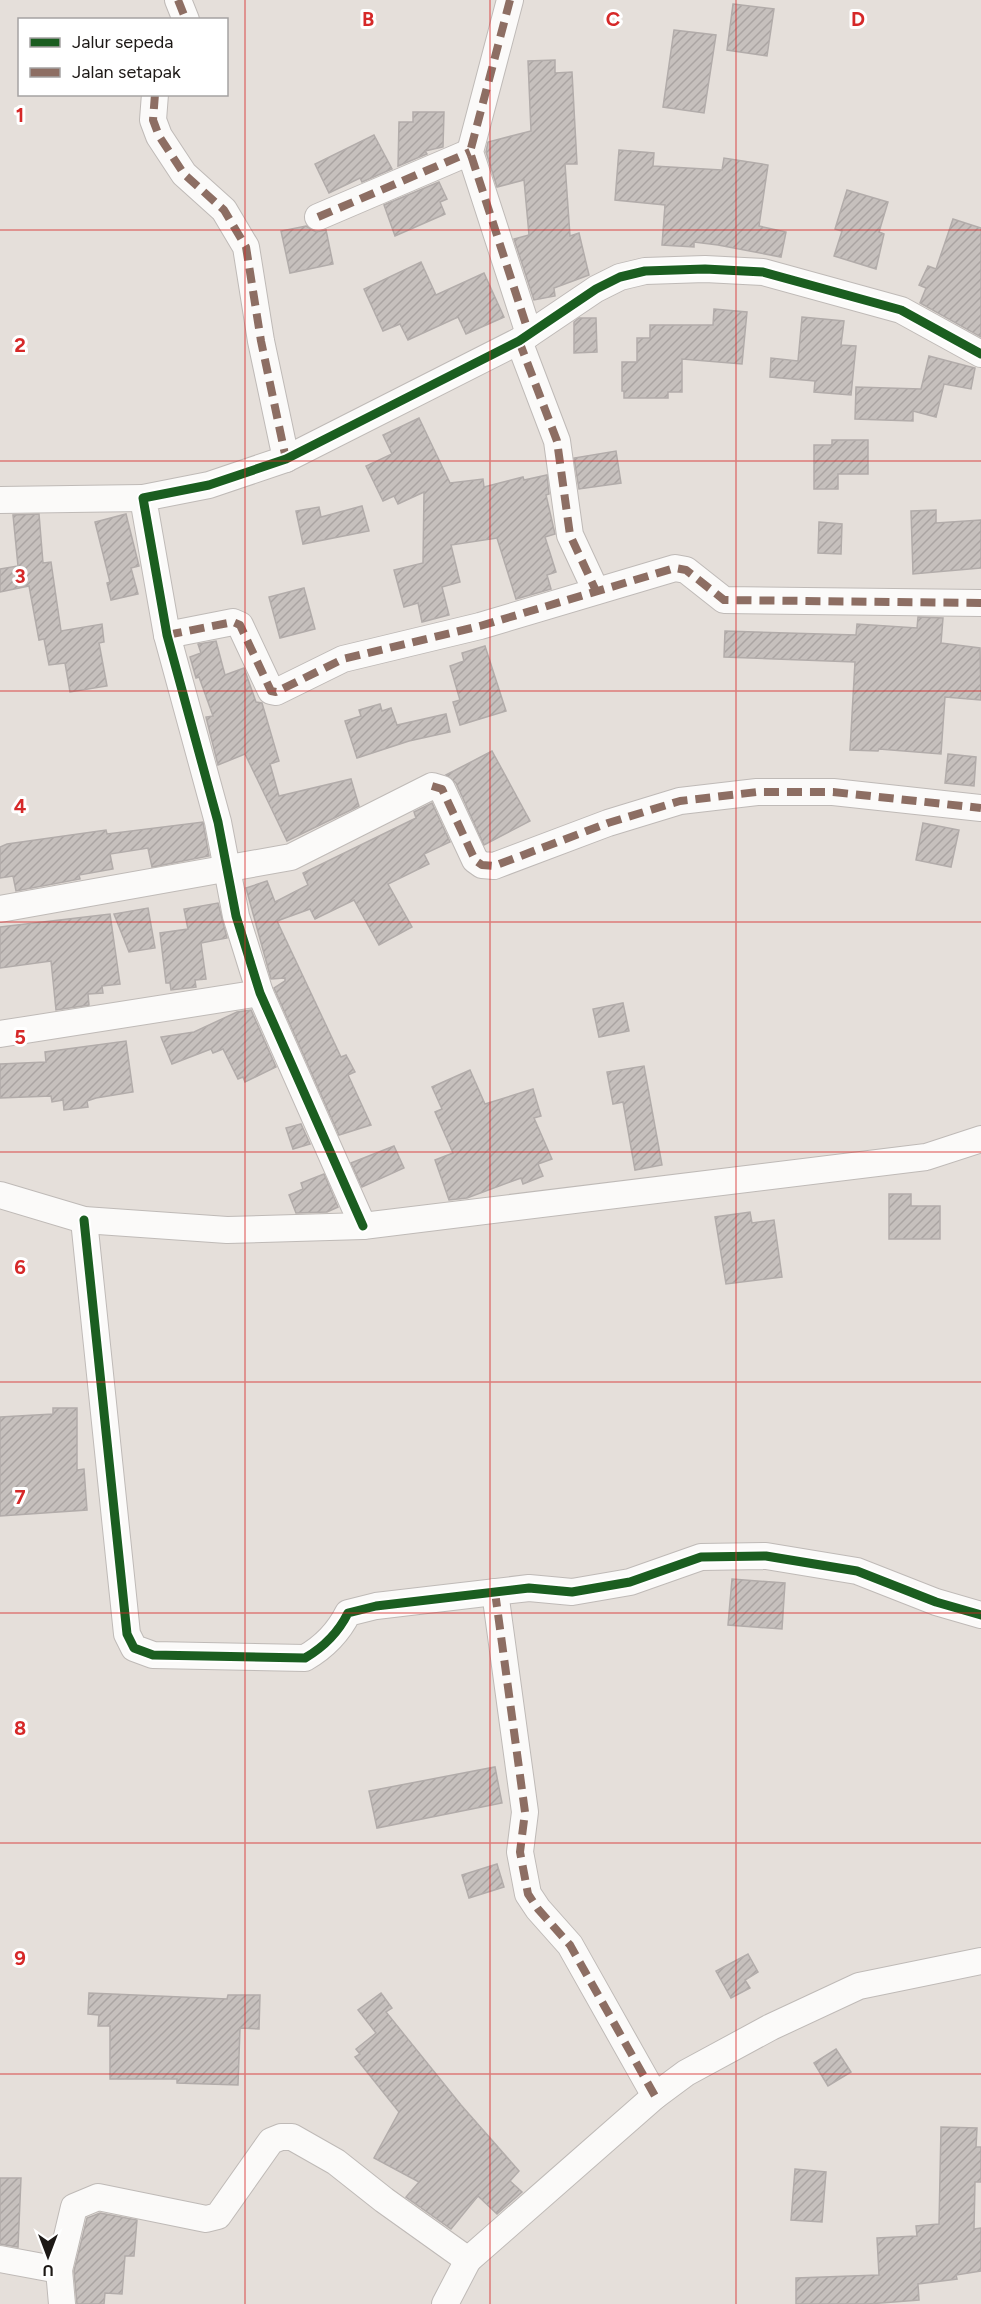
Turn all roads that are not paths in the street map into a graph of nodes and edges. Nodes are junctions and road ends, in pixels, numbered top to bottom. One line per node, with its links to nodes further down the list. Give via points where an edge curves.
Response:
1 (178, 0): 3 (street)
2 (510, 0): 5 (street)
3 (185, 18)
4 (155, 96): 9 (street, via 153,120 159,136 184,174 224,210 246,248)
5 (470, 152): 6 (street); 7 (street)
6 (318, 217)
7 (524, 337): 8 (street, via 596,289 620,278 645,271 705,269 763,272 901,310); 9 (street); 12 (street, via 557,441 570,535)
8 (981, 354)
9 (286, 459): 10 (street, via 209,485)
10 (143, 498): 11 (street); 14 (street)
11 (0, 500)
12 (596, 591): 13 (street, via 675,568 686,570 724,600); 14 (street, via 480,626 343,659 276,692 271,691 240,625 233,622)
13 (981, 603)
14 (167, 635): 16 (street, via 218,822)
15 (981, 808): 16 (street, via 833,792 757,792 680,801 494,866 475,860 442,789 432,786 291,857)
16 (226, 868): 17 (street); 18 (street)
17 (0, 909)
18 (260, 993): 19 (street); 23 (street)
19 (0, 1034)
20 (981, 1139): 23 (street, via 926,1156)
21 (0, 1195): 22 (street)
22 (84, 1220): 23 (street, via 227,1230); 24 (street, via 127,1634 134,1648 153,1655 305,1658 321,1648 341,1627 348,1613)
23 (363, 1226)
24 (495, 1592): 25 (street, via 529,1588 572,1592 630,1582 701,1557 766,1556 857,1571); 27 (street, via 525,1812 520,1852 528,1894 570,1945)
25 (981, 1615)
26 (981, 1961): 27 (street, via 859,1986 771,2027 686,2073)
27 (655, 2096): 29 (street)
28 (0, 2259): 30 (street)
29 (468, 2260): 30 (street, via 336,2162 292,2137 281,2137 271,2141 218,2216 206,2219 98,2197 74,2207); 32 (street)
30 (59, 2270): 31 (street)
31 (62, 2304)
32 (445, 2304)

